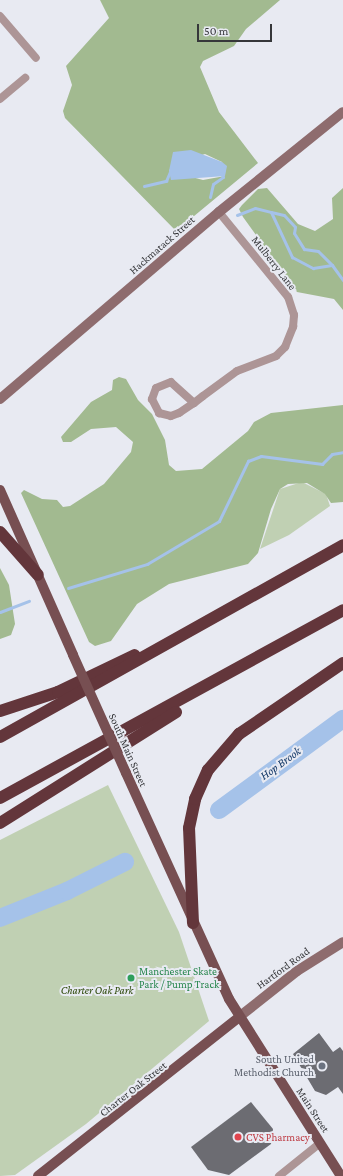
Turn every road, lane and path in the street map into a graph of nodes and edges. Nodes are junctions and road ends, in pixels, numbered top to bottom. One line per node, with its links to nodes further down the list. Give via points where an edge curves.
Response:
1 (0, 16): 2 (street)
2 (36, 58)
3 (24, 78): 4 (street)
4 (0, 99)
5 (343, 112): 6 (street, Hackmatack Street)
6 (219, 212): 7 (street, Hackmatack Street); 8 (street, Mulberry Lane, via 288,297 294,314 293,327 285,347 276,356 237,371)
7 (0, 399)
8 (194, 403): 8 (street, Mulberry Lane, via 171,416 159,413 152,399 156,388 171,382)
9 (0, 490): 12 (main road, South Main Street)
10 (0, 532): 12 (highway)
11 (343, 545): 14 (highway)
12 (38, 575): 21 (main road, South Main Street, bridge)
13 (343, 610): 16 (highway)
14 (178, 639): 17 (highway, via 58,692); 18 (highway)
15 (343, 663): 21 (highway, via 238,734 208,770 195,799 189,828)
16 (213, 683): 19 (highway); 20 (highway, via 161,722)
17 (0, 712)
18 (0, 737)
19 (0, 798)
20 (0, 823)
21 (193, 923): 23 (main road, South Main Street)
22 (343, 942): 23 (street, Hartford Road, via 297,971)
23 (239, 1017): 24 (main road, Main Street); 25 (main road, Charter Oak Street)
24 (320, 1144): 26 (street); 27 (main road, Main Street)
25 (38, 1176)
26 (279, 1176)
27 (341, 1176)

